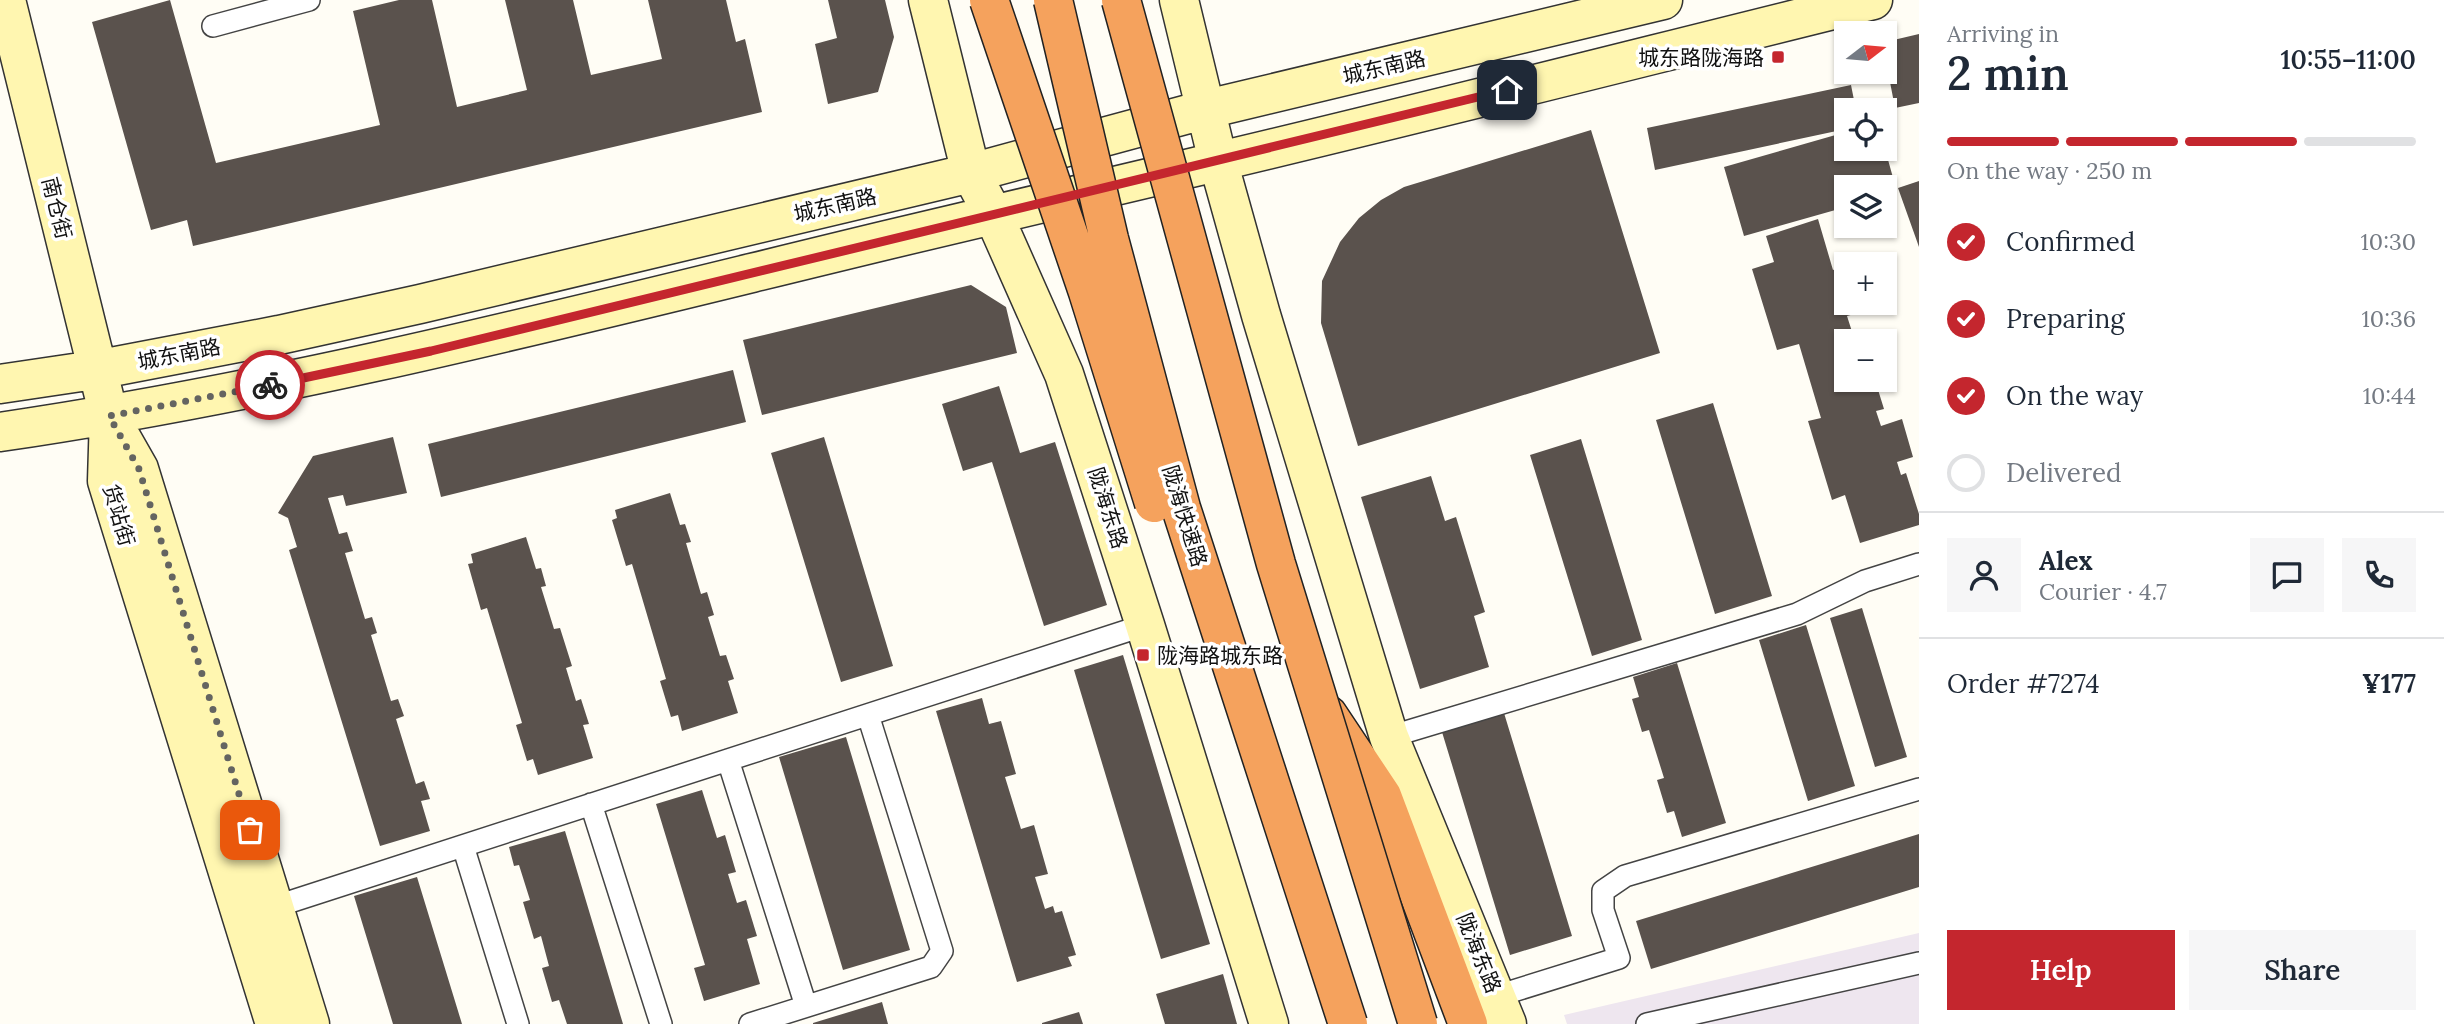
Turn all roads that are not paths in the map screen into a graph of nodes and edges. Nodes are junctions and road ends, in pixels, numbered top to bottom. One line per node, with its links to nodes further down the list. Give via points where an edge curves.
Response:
1 (6, 0): 15 (street, 南仓街)
2 (309, 0): 10 (lane)
3 (928, 0): 13 (street, 陇海东路)
4 (989, 0): 25 (highway, bridge, via 1157,512 1215,661)
5 (1053, 0): 25 (highway, 陇海快速路, bridge, via 1109,239 1181,508)
6 (1121, 0): 21 (highway, bridge)
7 (1179, 0): 11 (street, 陇海东路)
8 (1663, 0): 11 (street, 城东南路)
9 (1873, 0): 12 (street)
10 (212, 26)
11 (1207, 110): 12 (street, 陇海东路); 13 (street, 城东南路)
12 (1219, 161): 14 (street); 23 (street, 陇海东路)
13 (971, 173): 14 (street, 陇海东路); 15 (street, 城东南路, via 420,304)
14 (993, 214): 17 (street, via 431,351); 20 (street, 陇海东路, via 1065,373)
15 (97, 369): 16 (street, 城东南路); 17 (street, 南仓街)
16 (0, 384)
17 (109, 416): 18 (street); 29 (street, 货站街, via 139,469); 33 (street, 货站街, via 107,481)
18 (0, 432)
19 (1919, 564): 23 (lane, via 1865,581 1797,614)
20 (1145, 625): 22 (lane); 38 (street, 陇海东路)
21 (1317, 699): 40 (highway, bridge); 41 (highway, bridge, via 1382,796)
22 (868, 715): 24 (lane); 31 (lane, via 942,951 931,967)
23 (1389, 737): 32 (street, 陇海东路)
24 (729, 760): 27 (lane); 31 (lane)
25 (1265, 764): 39 (highway, 陇海快速路, bridge)
26 (1919, 789): 32 (lane, via 1625,876 1604,891 1602,910 1619,958)
27 (591, 804): 28 (lane); 36 (lane)
28 (463, 846): 29 (lane); 35 (lane)
29 (274, 907): 34 (street, 货站街)
30 (1919, 962): 42 (lane)
31 (806, 1006): 37 (lane)
32 (1502, 1010)
33 (275, 1024)
34 (310, 1024)
35 (517, 1024)
36 (661, 1024)
37 (750, 1024)
38 (1269, 1024)
39 (1348, 1024)
40 (1418, 1024)
41 (1468, 1024)
42 (1647, 1024)

